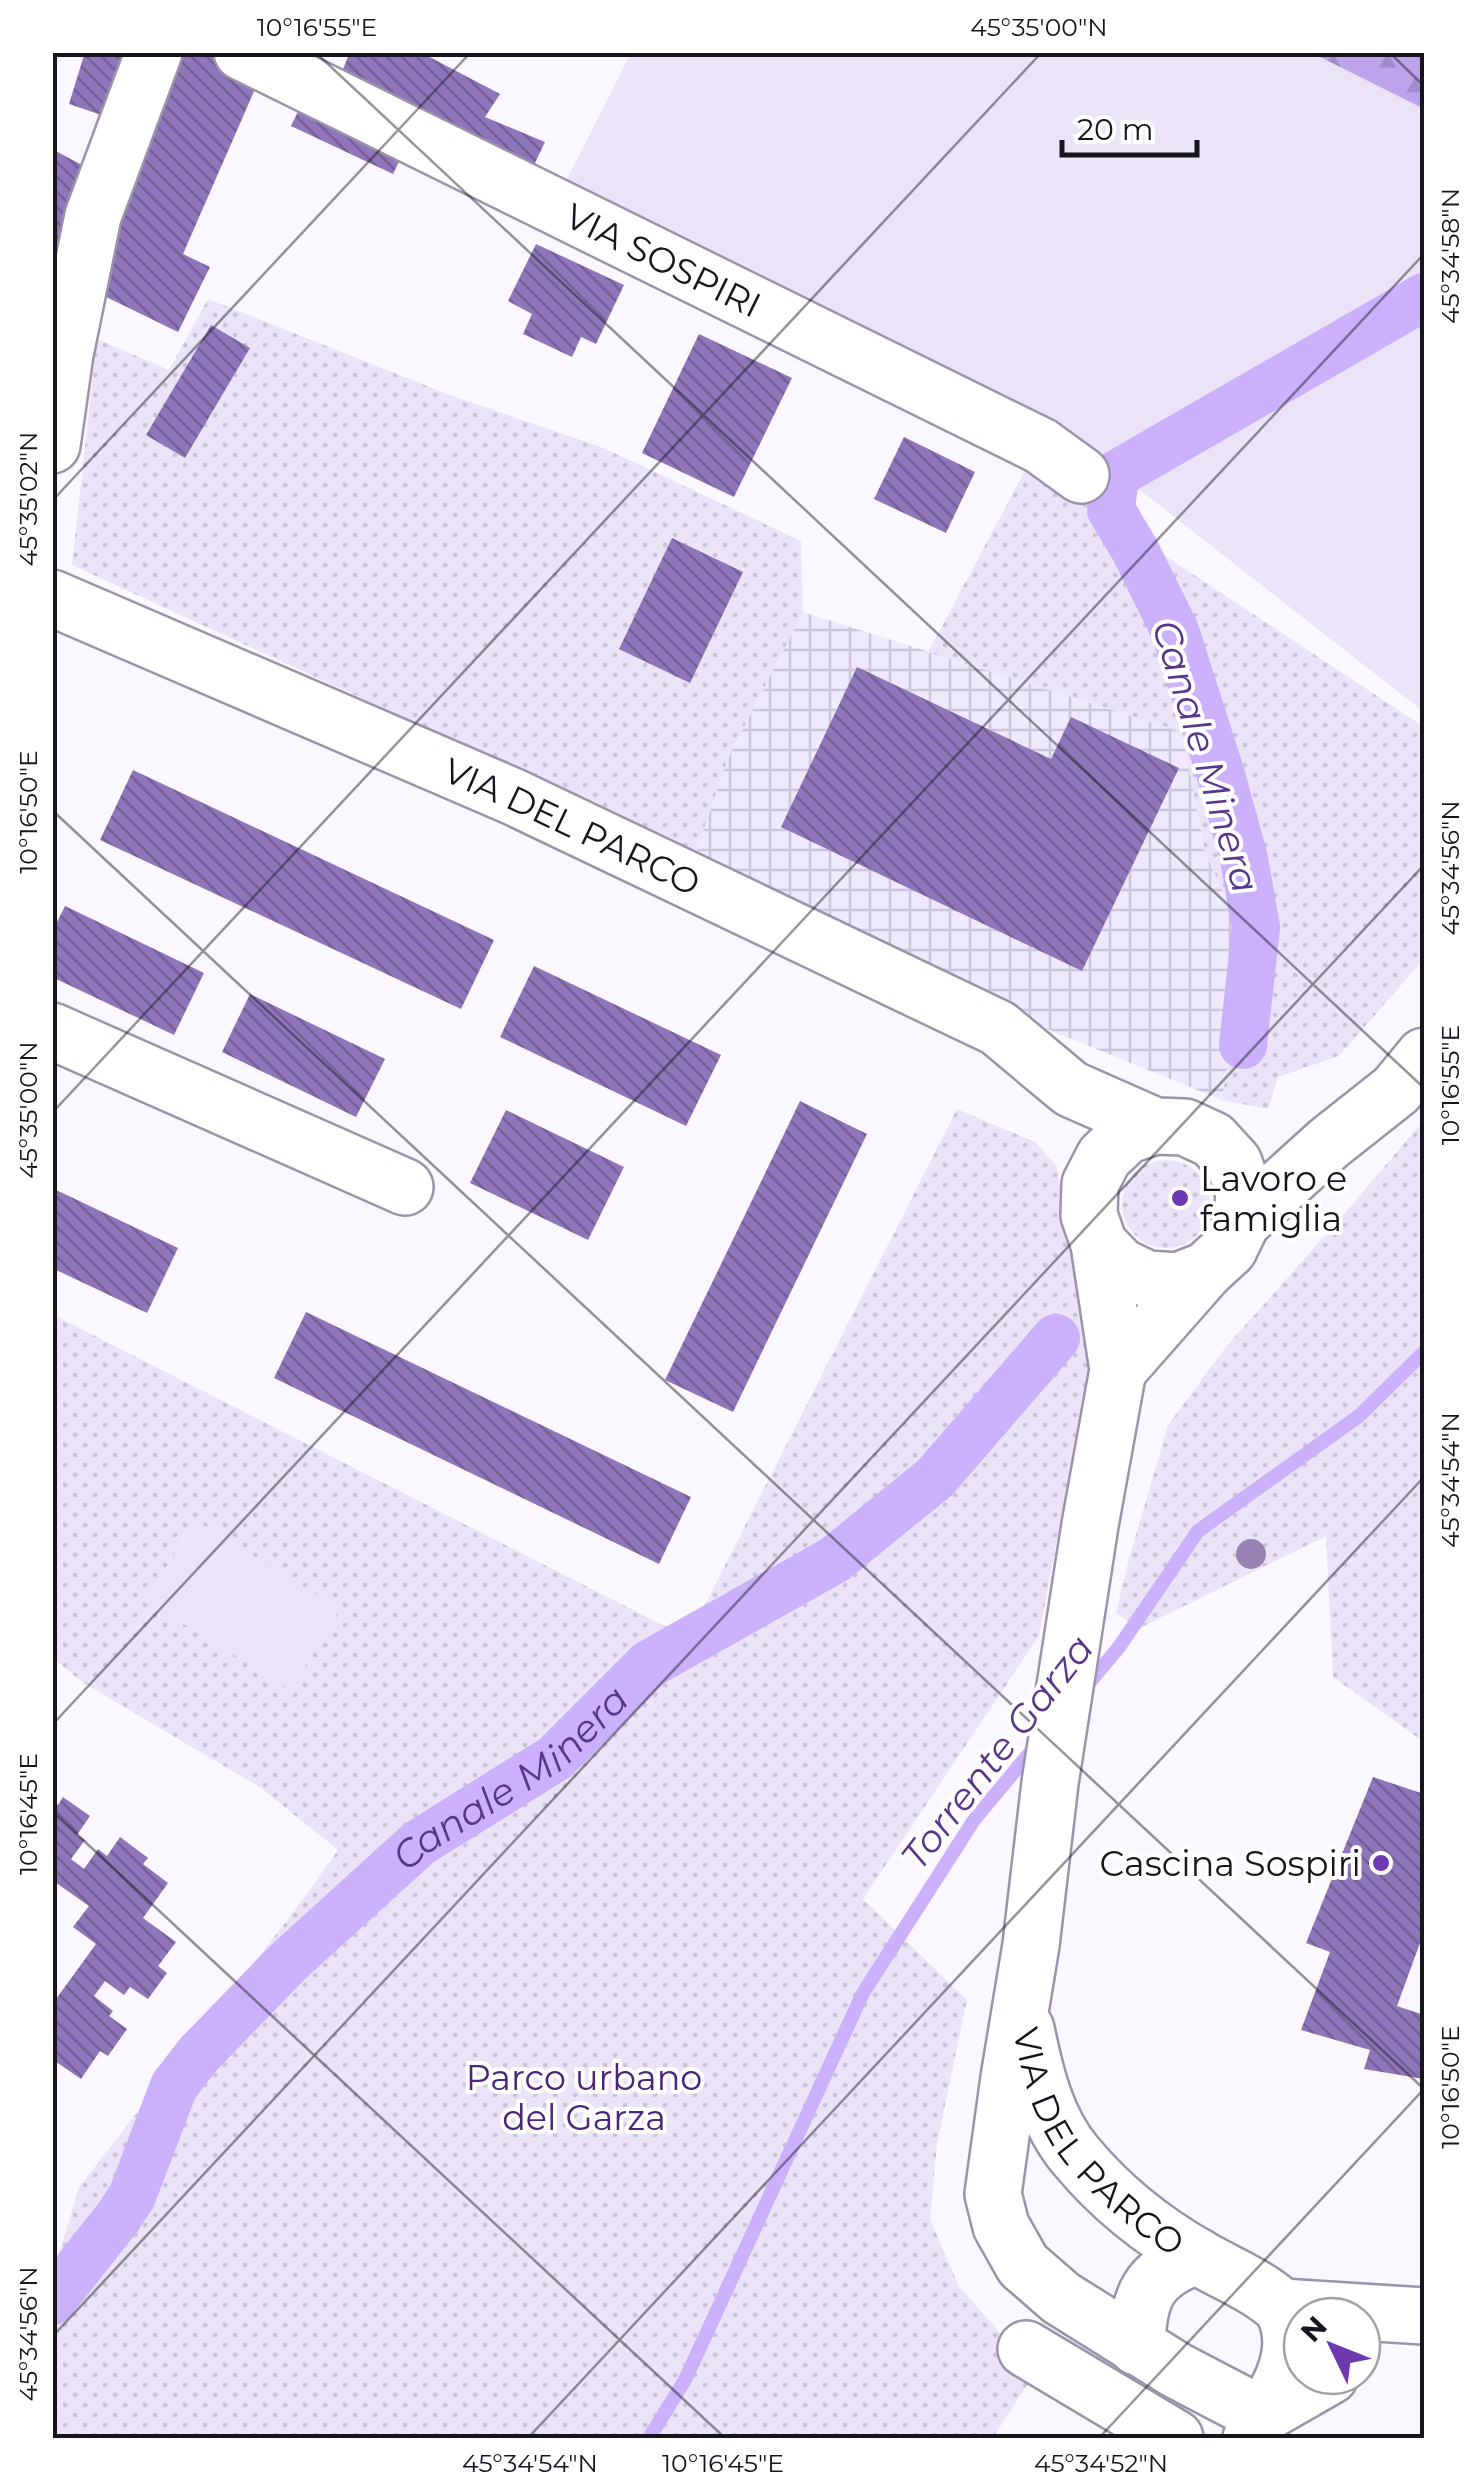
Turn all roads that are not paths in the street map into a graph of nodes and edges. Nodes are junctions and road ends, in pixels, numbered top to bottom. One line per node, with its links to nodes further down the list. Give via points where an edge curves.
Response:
1 (154, 52): 3 (street, via 93,216)
2 (242, 52): 4 (street, VIA SOSPIRI, via 1041,446)
3 (52, 446)
4 (1081, 475)
5 (52, 598): 8 (street, VIA DEL PARCO, via 514,796 998,1028)
6 (52, 1030): 13 (street)
7 (1424, 1056): 11 (street, via 1396,1090)
8 (1070, 1089): 9 (street, VIA DEL PARCO); 12 (street, VIA DEL PARCO)
9 (1155, 1126): 10 (street, VIA DEL PARCO, via 1186,1128); 12 (street, via 1126,1136)
10 (1213, 1140): 11 (street, VIA DEL PARCO); 14 (street, via 1234,1163 1244,1192)
11 (1329, 1143): 14 (street)
12 (1090, 1184): 15 (street, VIA DEL PARCO, via 1089,1215)
13 (404, 1188)
14 (1242, 1222): 16 (street, via 1229,1250)
15 (1100, 1244): 16 (street, via 1120,1266 1148,1280 1178,1281); 17 (street, VIA DEL PARCO)
16 (1206, 1270): 17 (street)
17 (1118, 1370): 18 (street, VIA DEL PARCO, via 1050,1783)
18 (1022, 2007): 19 (street, VIA DEL PARCO, via 1036,2077 1073,2153 1130,2210); 24 (street, VIA DEL PARCO, via 993,2194 1001,2226 1024,2265 1061,2298)
19 (1197, 2256): 20 (street, VIA DEL PARCO); 24 (street, VIA DEL PARCO, via 1174,2264 1144,2297)
20 (1282, 2308)
21 (1382, 2314): 22 (street)
22 (1424, 2316)
23 (1424, 2332): 26 (street)
24 (1137, 2347): 29 (street, VIA DEL PARCO)
25 (1026, 2349): 30 (street)
26 (1382, 2349)
27 (1282, 2381): 29 (street)
28 (1301, 2396): 29 (street)
29 (1257, 2427)
30 (1175, 2438)

